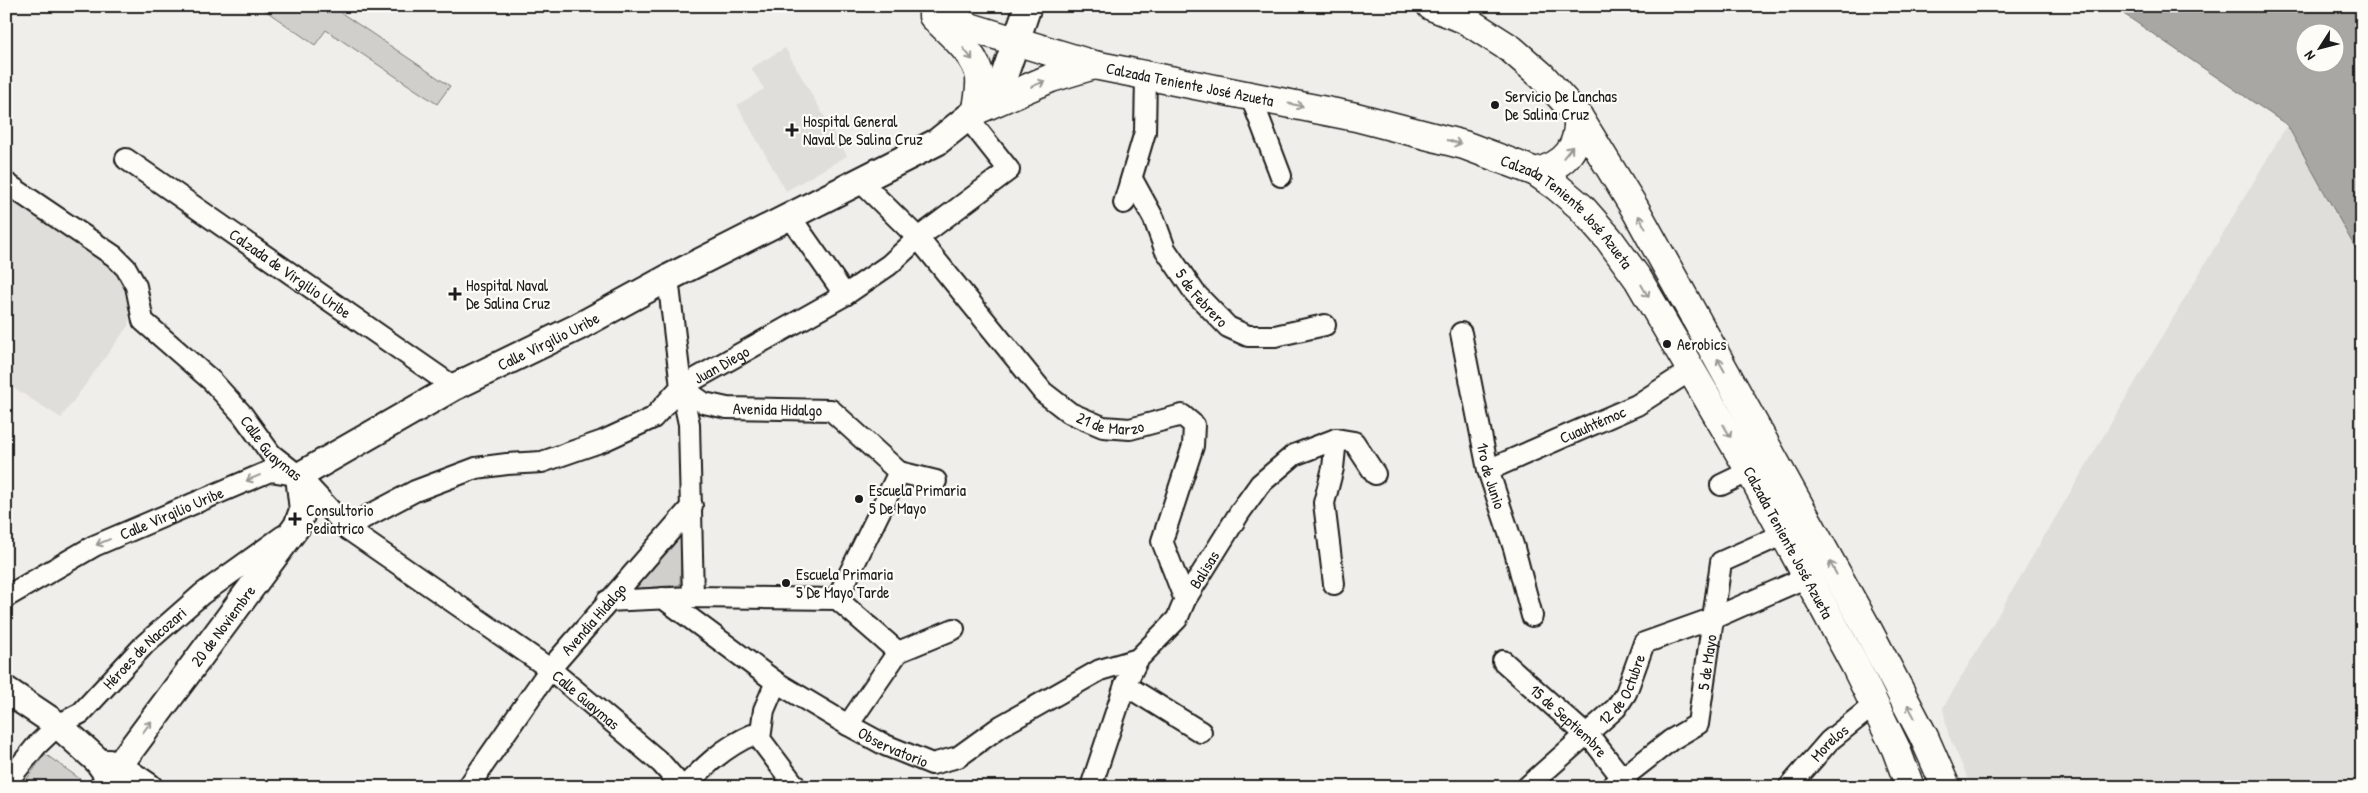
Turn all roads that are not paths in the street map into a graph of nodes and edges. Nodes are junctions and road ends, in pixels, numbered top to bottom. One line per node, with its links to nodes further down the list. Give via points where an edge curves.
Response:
1 (923, 6): 9 (main road, one-way to 9, via 978,68 980,80)
2 (931, 6): 5 (main road, Calzada Teniente José Azueta, via 966,26)
3 (1028, 6): 5 (street, Calle Virgilio Uribe)
4 (1431, 6): 10 (main road, Calzada Teniente José Azueta, via 1464,19 1511,49 1542,76)
5 (1016, 42): 6 (main road, Calzada Teniente José Azueta); 9 (street, Calle Virgilio Uribe, via 1001,85)
6 (1094, 64): 7 (main road, Calzada Teniente José Azueta); 9 (main road, one-way to 6, via 1051,78)
7 (1146, 76): 8 (main road, Calzada Teniente José Azueta); 14 (street, via 1145,132)
8 (1251, 96): 12 (main road, Calzada Teniente José Azueta, one-way to 12, via 1356,117 1464,145); 13 (street)
9 (972, 114): 15 (street, Calle Virgilio Uribe, via 937,142); 19 (street, Juan Diego, via 1010,170)
10 (1578, 116): 12 (main road, one-way to 10, via 1558,164 1571,149 1579,132); 62 (main road, Calzada Teniente José Azueta, one-way to 10, via 1634,206)
11 (126, 159): 26 (street, Calzada de Virgilio Uribe)
12 (1536, 172): 24 (main road, Calzada Teniente José Azueta, one-way to 24, via 1581,207 1609,239 1638,279)
13 (1281, 176)
14 (1132, 179): 17 (street); 22 (street, 5 de Febrero, via 1154,219 1165,249 1195,293 1228,327 1248,336 1275,336)
15 (861, 182): 18 (street, Calle Virgilio Uribe); 19 (street)
16 (6, 183): 32 (street, Calle Guaymas, via 114,256 126,268 136,286 143,321 212,381 242,414 271,454)
17 (1124, 203)
18 (791, 218): 20 (street, Calle Virgilio Uribe); 21 (street)
19 (918, 238): 21 (street, Juan Diego, via 889,265); 45 (street, 21 de Marzo, via 1044,392 1070,413 1103,428 1130,429 1182,415 1194,425 1193,446 1162,541)
20 (668, 278): 25 (street); 26 (street, Calle Virgilio Uribe, via 578,328)
21 (845, 295): 25 (street, Juan Diego)
22 (1325, 325)
23 (1461, 333): 28 (street, 1ro de Junio)
24 (1691, 370): 28 (street, Cuauhtémoc, via 1637,405); 29 (main road, Calzada Teniente José Azueta, one-way to 29)
25 (681, 387): 30 (street, Avenida Hidalgo, via 704,403 728,408 831,410); 35 (street, via 689,424); 37 (street, Juan Diego, via 653,418 604,441 542,462 476,468 415,492 362,519)
26 (454, 388): 32 (street, Calle Virgilio Uribe)
27 (1336, 439): 31 (street, via 1354,442); 40 (street, via 1334,468 1324,503); 45 (street, Balisas, via 1294,455 1260,484)
28 (1488, 470): 47 (street, 1ro de Junio)
29 (1750, 471): 34 (street); 38 (main road, Calzada Teniente José Azueta)
30 (899, 472): 33 (street); 44 (street)
31 (1375, 474)
32 (299, 476): 36 (street, 20 de Noviembre, via 303,510); 37 (street, Calle Guaymas); 41 (street, Calle Virgilio Uribe, one-way to 41, via 270,470 94,546)
33 (936, 481)
34 (1721, 485)
35 (692, 506): 42 (street); 46 (street, Avendia Hidalgo)
36 (297, 526): 58 (street, Héroes de Nacozari, via 202,594 145,644 80,713); 65 (street, 20 de Noviembre, one-way to 36)
37 (349, 530): 53 (street, Calle Guaymas)
38 (1784, 534): 39 (main road, Calzada Teniente José Azueta); 48 (street, 5 de Mayo, via 1721,562)
39 (1807, 577): 48 (street, 12 de Octubre); 57 (main road, Calzada Teniente José Azueta)
40 (1334, 584)
41 (6, 597)
42 (693, 597): 43 (street); 44 (street)
43 (663, 598): 46 (street); 54 (street, Observatorio)
44 (838, 599): 50 (street)
45 (1186, 600): 51 (street, Balisas, via 1177,619)
46 (607, 601): 53 (street, Avendia Hidalgo)
47 (1532, 616)
48 (1714, 618): 61 (street, 12 de Octubre, via 1644,643 1621,701); 67 (street, 5 de Mayo, via 1698,724 1671,740)
49 (954, 630): 50 (street)
50 (898, 652): 59 (street)
51 (1138, 659): 55 (street, Balisas); 59 (street, Observatorio, via 1100,670 1001,726 958,757 932,764)
52 (1503, 661): 61 (street, 15 de Septiembre)
53 (550, 668): 69 (street, Avendia Hidalgo); 70 (street, Calle Guaymas, via 661,763)
54 (776, 682): 59 (street, Observatorio); 63 (street, via 764,710)
55 (1125, 685): 60 (street); 72 (street, Balisas)
56 (6, 690): 58 (street)
57 (1875, 704): 64 (main road, Calzada Teniente José Azueta); 74 (street, Morelos, via 1829,741)
58 (58, 725): 65 (street); 66 (street, Héroes de Nacozari)
59 (848, 725)
60 (1201, 732)
61 (1587, 736): 67 (street, 15 de Septiembre, via 1596,743); 73 (street, 12 de Octubre)
62 (1924, 737): 64 (main road); 76 (main road, Calzada Teniente José Azueta)
63 (760, 739): 70 (street, via 752,735 729,747); 71 (street)
64 (1896, 749): 75 (main road, Calzada Teniente José Azueta)
65 (110, 775): 68 (street)
66 (6, 783)
67 (1621, 784)
68 (149, 787)
69 (468, 787)
70 (683, 787)
71 (796, 787)
72 (1091, 787)
73 (1527, 787)
74 (1789, 787)
75 (1910, 787)
76 (1946, 787)

